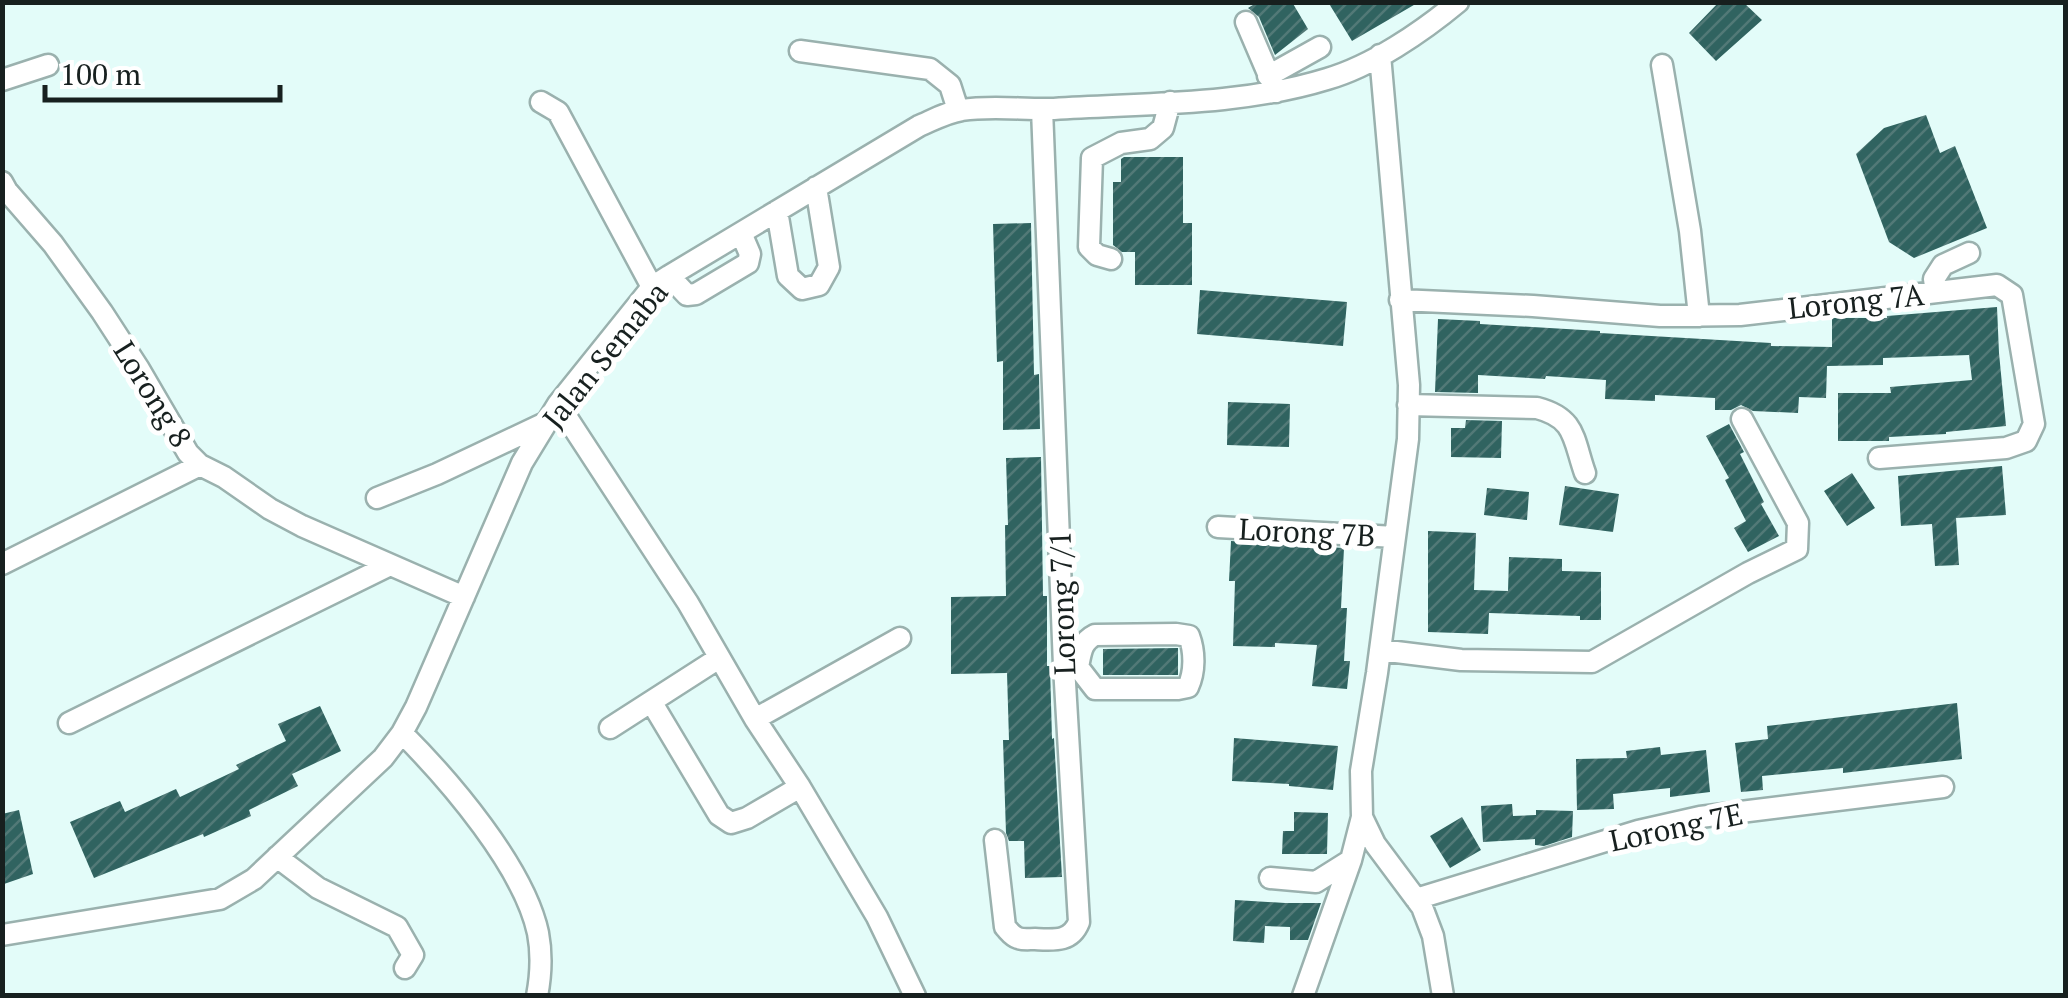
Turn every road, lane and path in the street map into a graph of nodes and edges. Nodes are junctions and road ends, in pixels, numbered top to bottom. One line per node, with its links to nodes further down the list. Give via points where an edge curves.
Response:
1 (1458, 2): 5 (street, Jalan Semaba)
2 (1246, 22): 9 (street)
3 (1320, 46): 9 (street)
4 (800, 51): 13 (street, via 930,69 950,86)
5 (1380, 55): 9 (street, Jalan Semaba, via 1331,78); 22 (street)
6 (48, 65): 8 (street)
7 (1662, 65): 23 (street)
8 (2, 80)
9 (1272, 84): 11 (street, Jalan Semaba, via 1228,100)
10 (541, 102): 20 (street, via 558,112)
11 (1170, 102): 12 (street, Jalan Semaba); 19 (street, via 1162,128 1150,140 1121,143 1092,158 1089,247)
12 (1042, 109): 13 (street, Jalan Semaba); 39 (street, Lorong 7/1)
13 (958, 110): 15 (street, Jalan Semaba)
14 (2, 182): 28 (street, Lorong 8, via 102,312)
15 (816, 187): 16 (street, Jalan Semaba); 16 (street, via 829,267 820,285 802,289 788,276)
16 (778, 210): 17 (street, Jalan Semaba)
17 (742, 233): 20 (street, Jalan Semaba); 20 (street, via 748,264 696,294)
18 (1968, 253): 21 (street, via 1943,265 1934,279)
19 (1111, 259)
20 (660, 282): 25 (street, Jalan Semaba)
21 (1936, 292): 23 (street, Lorong 7A); 27 (street, Lorong 7A, via 1997,286 2012,295 2034,424 2026,441 2006,448)
22 (1400, 300): 23 (street, Lorong 7A); 24 (street)
23 (1699, 316)
24 (1408, 405): 29 (street, via 1554,412 1569,424); 32 (street)
25 (552, 413): 30 (street, via 438,474); 35 (street, Jalan Semaba, via 522,464); 38 (street, via 688,602)
26 (1742, 418): 37 (street, via 1798,523 1797,549 1592,662 1461,660)
27 (1879, 458)
28 (200, 464): 33 (street); 34 (street, Lorong 8, via 270,510)
29 (1584, 472)
30 (377, 498)
31 (1218, 527): 32 (street, Lorong 7B)
32 (1395, 538): 37 (street)
33 (2, 564)
34 (390, 565): 35 (street, Lorong 8); 42 (street)
35 (464, 597): 44 (street, Jalan Semaba)
36 (900, 638): 41 (street)
37 (1380, 650): 47 (street, via 1361,771)
38 (719, 658): 40 (street); 41 (street)
39 (1071, 666): 39 (street, via 1095,689 1178,689 1193,676 1192,645 1189,636 1176,634 1095,636); 48 (street, Lorong 7/1, via 1079,922 1068,938 1016,938 1004,927)
40 (652, 703): 43 (street); 45 (street, via 719,815 732,823)
41 (755, 719): 45 (street)
42 (69, 724)
43 (610, 728)
44 (402, 733): 49 (street, Jalan Semaba); 55 (street, via 486,832 524,897 538,931)
45 (800, 787): 56 (street)
46 (1943, 787): 52 (street, Lorong 7E, via 1700,817)
47 (1362, 817): 50 (street); 52 (street)
48 (995, 840)
49 (277, 857): 53 (street, Jalan Semaba, via 220,899); 54 (street, via 318,888 397,927 413,954)
50 (1350, 860): 51 (street, via 1316,882); 57 (street)
51 (1270, 878)
52 (1416, 899): 58 (street, via 1433,936)
53 (2, 935)
54 (405, 968)
55 (537, 996)
56 (915, 996)
57 (1303, 996)
58 (1443, 996)

